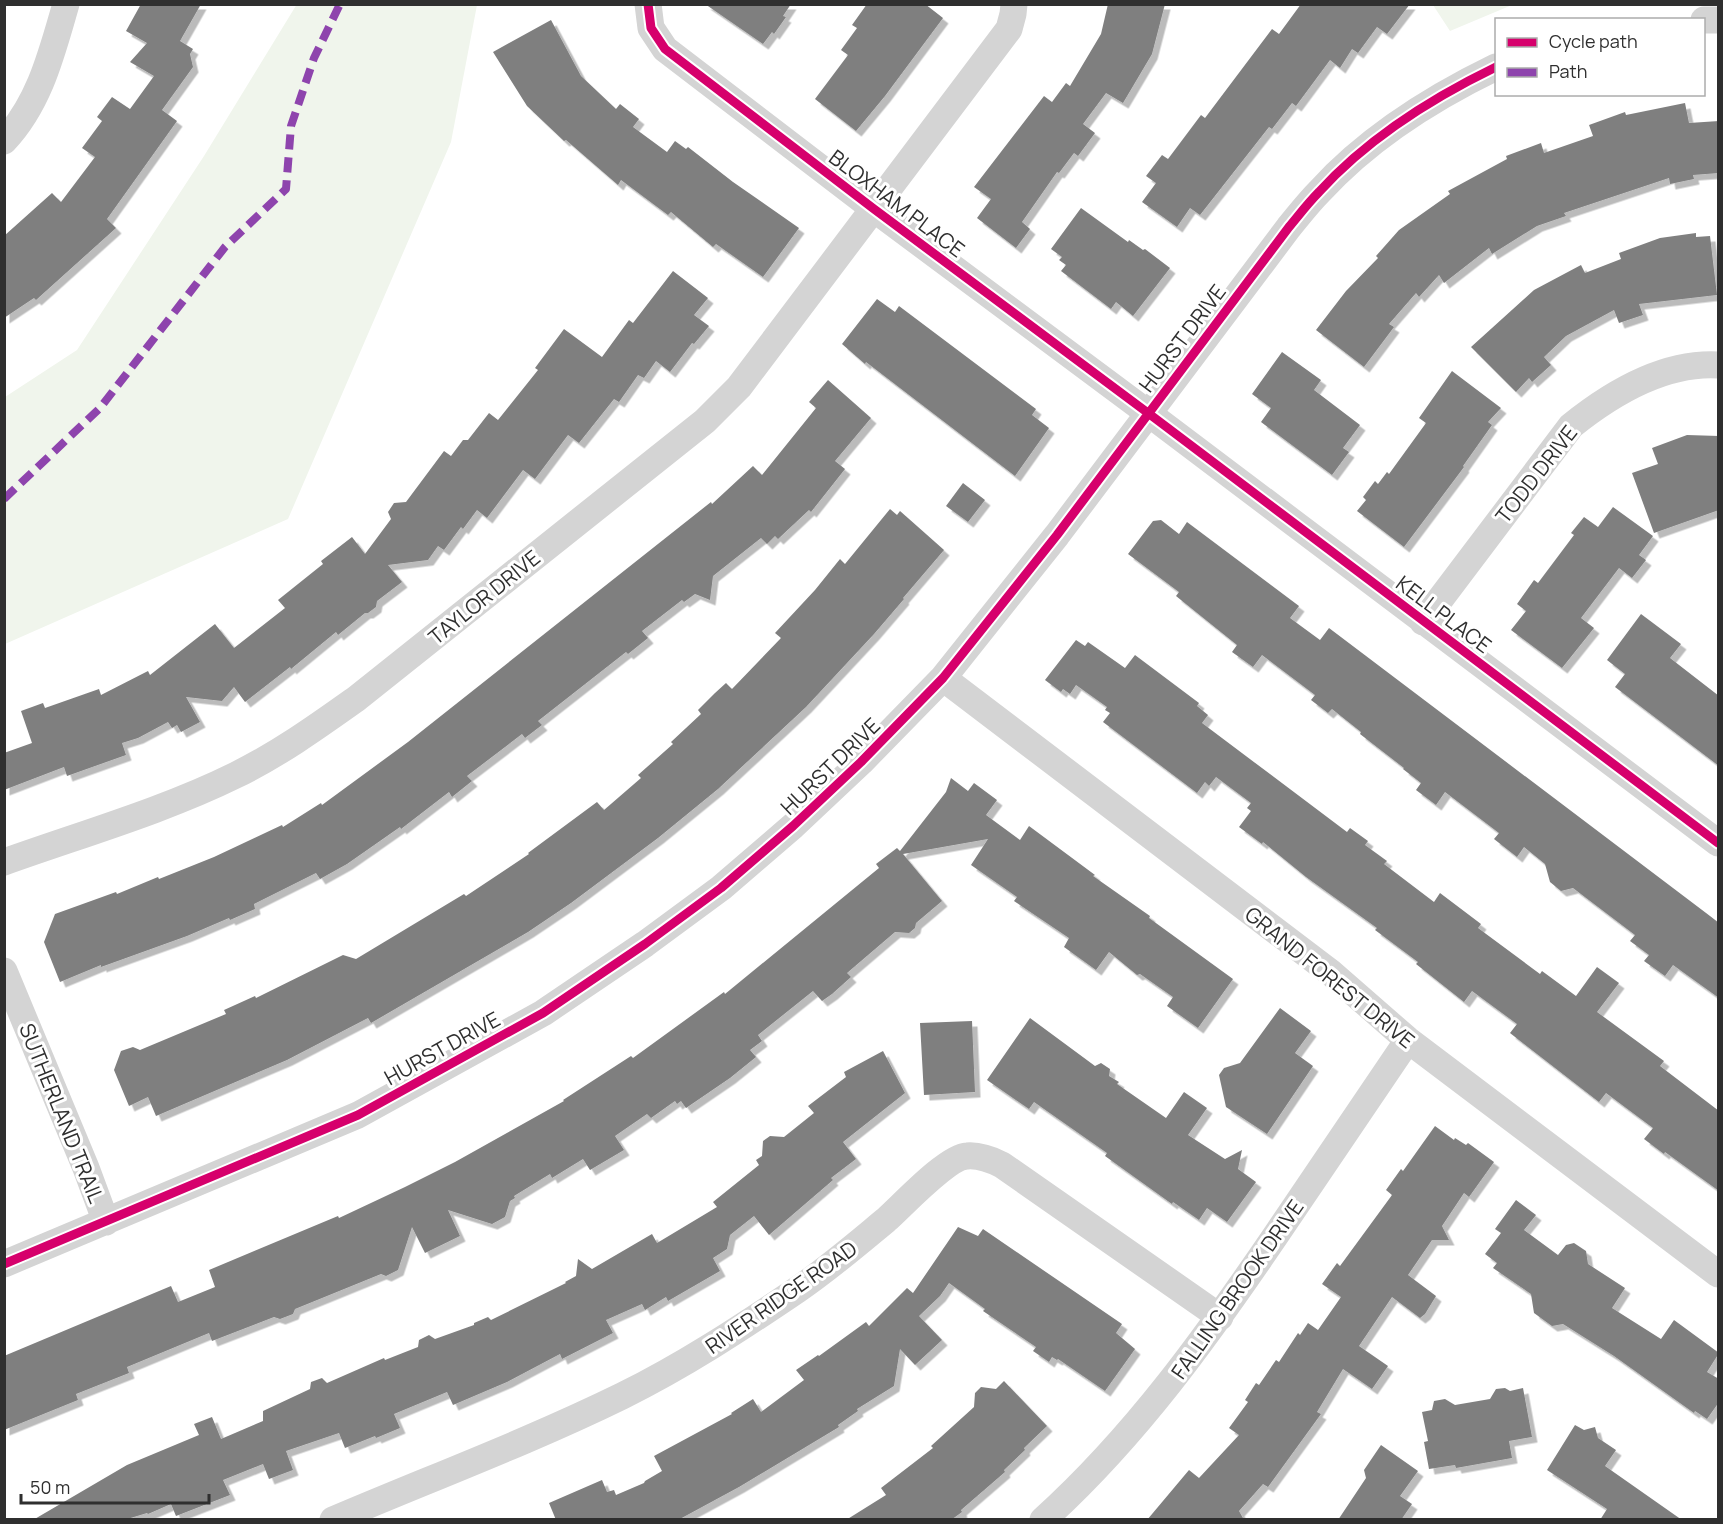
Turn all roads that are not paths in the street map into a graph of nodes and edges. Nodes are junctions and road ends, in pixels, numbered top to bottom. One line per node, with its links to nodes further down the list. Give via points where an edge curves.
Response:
1 (66, 4): 5 (street, via 33,100)
2 (648, 4): 6 (street, BLOXHAM PLACE, via 651,28 665,49)
3 (1014, 4): 6 (street, BLOXHAM PLACE, via 1009,29)
4 (1495, 68): 8 (street, HURST DRIVE, via 1388,130 1319,191)
5 (4, 141)
6 (874, 209): 8 (street, BLOXHAM PLACE); 12 (street, TAYLOR DRIVE, via 739,387 705,421 356,699 270,757 194,794)
7 (1719, 365): 9 (street, TODD DRIVE, via 1667,371 1598,404 1571,426)
8 (1148, 412): 9 (street, KELL PLACE); 10 (street, HURST DRIVE, via 1057,535)
9 (1423, 622): 11 (street, KELL PLACE)
10 (943, 678): 14 (street, GRAND FOREST DRIVE, via 1330,972); 15 (street, HURST DRIVE, via 861,762 721,888 543,1013 358,1115)
11 (1719, 843)
12 (4, 862)
13 (4, 971): 15 (street, SUTHERLAND TRAIL)
14 (1408, 1040): 17 (street, GRAND FOREST DRIVE); 18 (street, FALLING BROOK DRIVE)
15 (106, 1222): 16 (street, HURST DRIVE)
16 (4, 1264)
17 (1719, 1274)
18 (1220, 1317): 19 (street, RIVER RIDGE ROAD, via 1002,1165 967,1155 944,1167 820,1275 696,1356 623,1396); 20 (street, FALLING BROOK DRIVE, via 1173,1381 1117,1446)
19 (333, 1520)
20 (1043, 1520)

